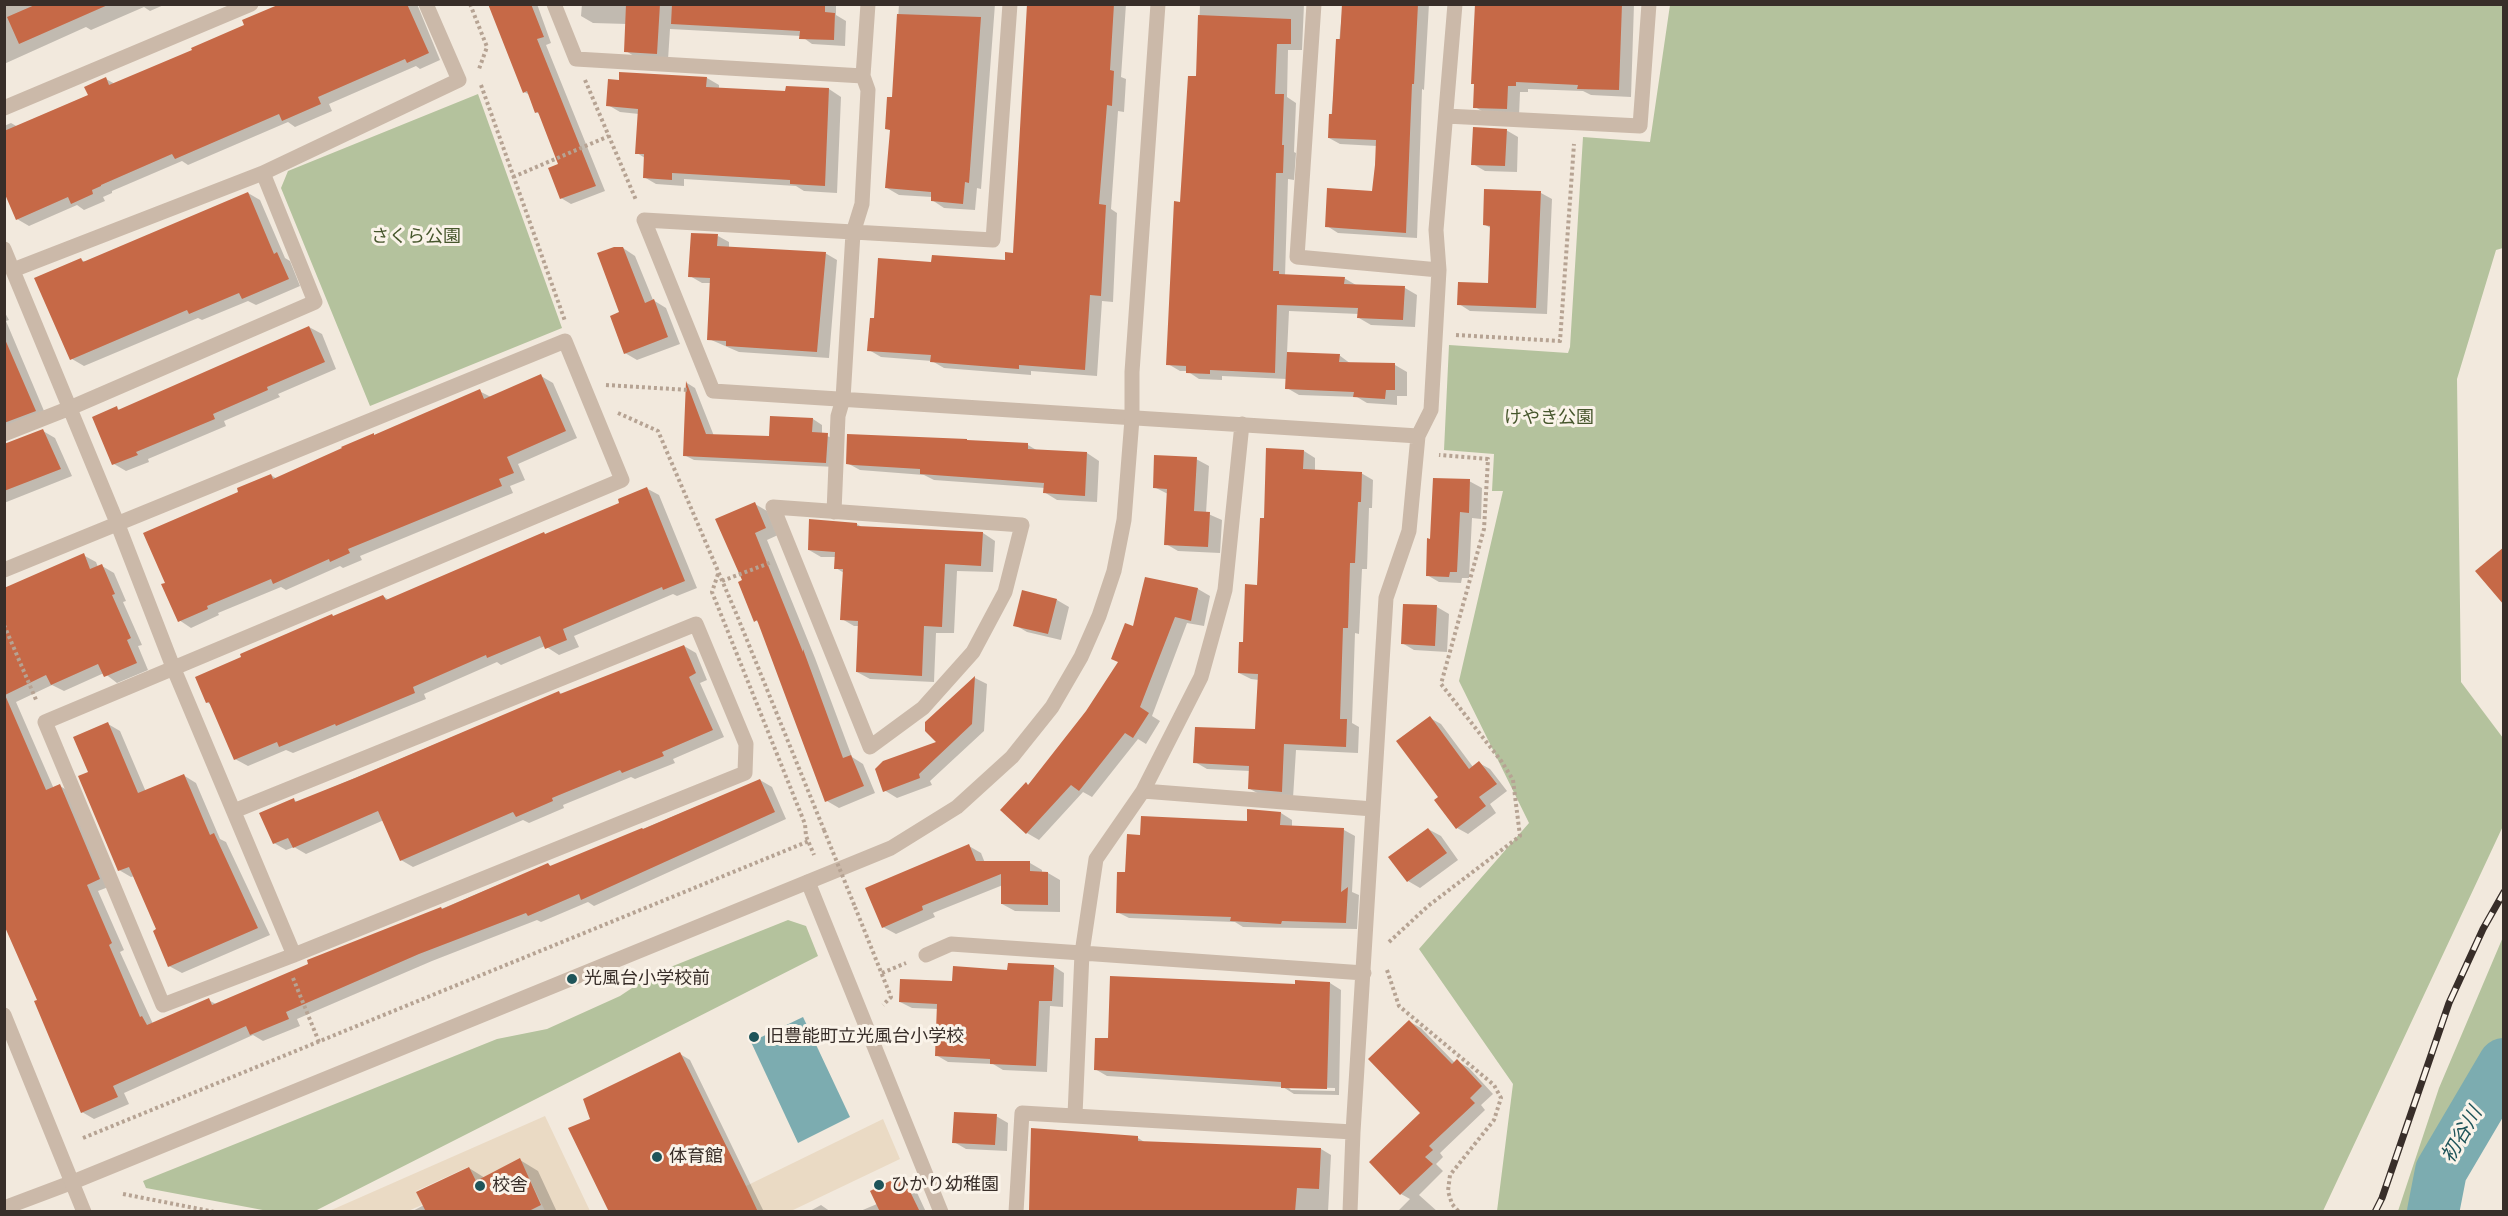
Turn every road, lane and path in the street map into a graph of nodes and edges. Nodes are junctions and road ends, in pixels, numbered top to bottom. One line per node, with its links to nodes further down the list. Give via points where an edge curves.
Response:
1 (251, 4): 15 (street)
2 (426, 4): 19 (street, via 459,80)
3 (470, 4): 12 (path, via 488,47)
4 (554, 4): 11 (street)
5 (868, 4): 13 (street)
6 (1010, 4): 22 (street, via 993,240)
7 (1158, 4): 35 (street)
8 (1314, 4): 25 (street, via 1297,258)
9 (1455, 4): 16 (street)
10 (1649, 4): 17 (street, via 1640,126)
11 (576, 59): 13 (street); 18 (path)
12 (477, 75)
13 (863, 76): 22 (street, via 868,90 862,204)
14 (480, 82): 20 (path)
15 (4, 108)
16 (1446, 116): 17 (street); 25 (street, via 1436,230)
17 (1575, 123): 27 (path, via 1560,341)
18 (609, 136): 20 (path); 21 (path)
19 (263, 173): 24 (street); 34 (street, via 315,302)
20 (513, 177): 26 (path)
21 (644, 220): 22 (street); 30 (street)
22 (853, 233): 32 (street)
23 (4, 249): 24 (street)
24 (13, 270): 34 (street)
25 (1439, 270): 38 (street, via 1431,410)
26 (568, 328)
27 (1446, 334)
28 (601, 376): 29 (path)
29 (605, 385): 30 (path); 31 (path)
30 (713, 392): 32 (street)
31 (609, 394)
32 (843, 399): 35 (street); 40 (street, via 838,416)
33 (613, 404): 44 (path, via 617,413 658,431)
34 (70, 408): 37 (street); 41 (street)
35 (1132, 419): 36 (street); 54 (street, via 1124,520 1114,571 1099,616 1052,708 1012,757 957,807 891,848)
36 (1242, 424): 38 (street); 49 (street, via 1225,590 1201,677)
37 (4, 434)
38 (1418, 436): 50 (street, via 1409,531 1386,598)
39 (1439, 455): 56 (path, via 1488,459 1484,529 1441,684 1513,780 1520,836 1428,906 1389,939)
40 (834, 512): 42 (street, via 774,507); 42 (street, via 1022,525 1005,592 973,652 923,708 870,747)
41 (118, 525): 43 (street); 47 (street); 47 (street, via 565,341 622,480)
42 (791, 554): 45 (path)
43 (4, 570)
44 (718, 573): 45 (path); 52 (path, via 712,592)
45 (722, 581): 55 (path, bridge)
46 (4, 625): 48 (path)
47 (172, 667): 48 (street); 51 (street)
48 (45, 722): 59 (street, via 164,1005)
49 (1143, 791): 50 (street); 57 (street, via 1096,859)
50 (1373, 809): 61 (street)
51 (234, 811): 59 (street); 59 (street, via 696,624 746,744 745,773)
52 (809, 842): 53 (path); 63 (path)
53 (815, 856)
54 (807, 882): 67 (street); 72 (street)
55 (855, 907)
56 (1387, 948)
57 (1082, 953): 58 (street, via 951,944); 61 (street); 64 (street)
58 (926, 955)
59 (290, 956): 63 (path)
60 (1386, 964): 75 (path, via 1399,1006 1494,1085 1501,1098 1494,1120 1450,1175 1448,1191)
61 (1364, 973): 65 (street)
62 (4, 1015): 67 (street)
63 (319, 1042): 66 (path)
64 (1075, 1115): 65 (street); 73 (street, via 1022,1113)
65 (1353, 1132): 74 (street)
66 (83, 1138)
67 (73, 1182): 69 (street); 70 (street)
68 (123, 1194): 71 (path)
69 (4, 1209)
70 (84, 1212)
71 (215, 1212)
72 (941, 1212)
73 (1016, 1212)
74 (1350, 1212)
75 (1459, 1212)

